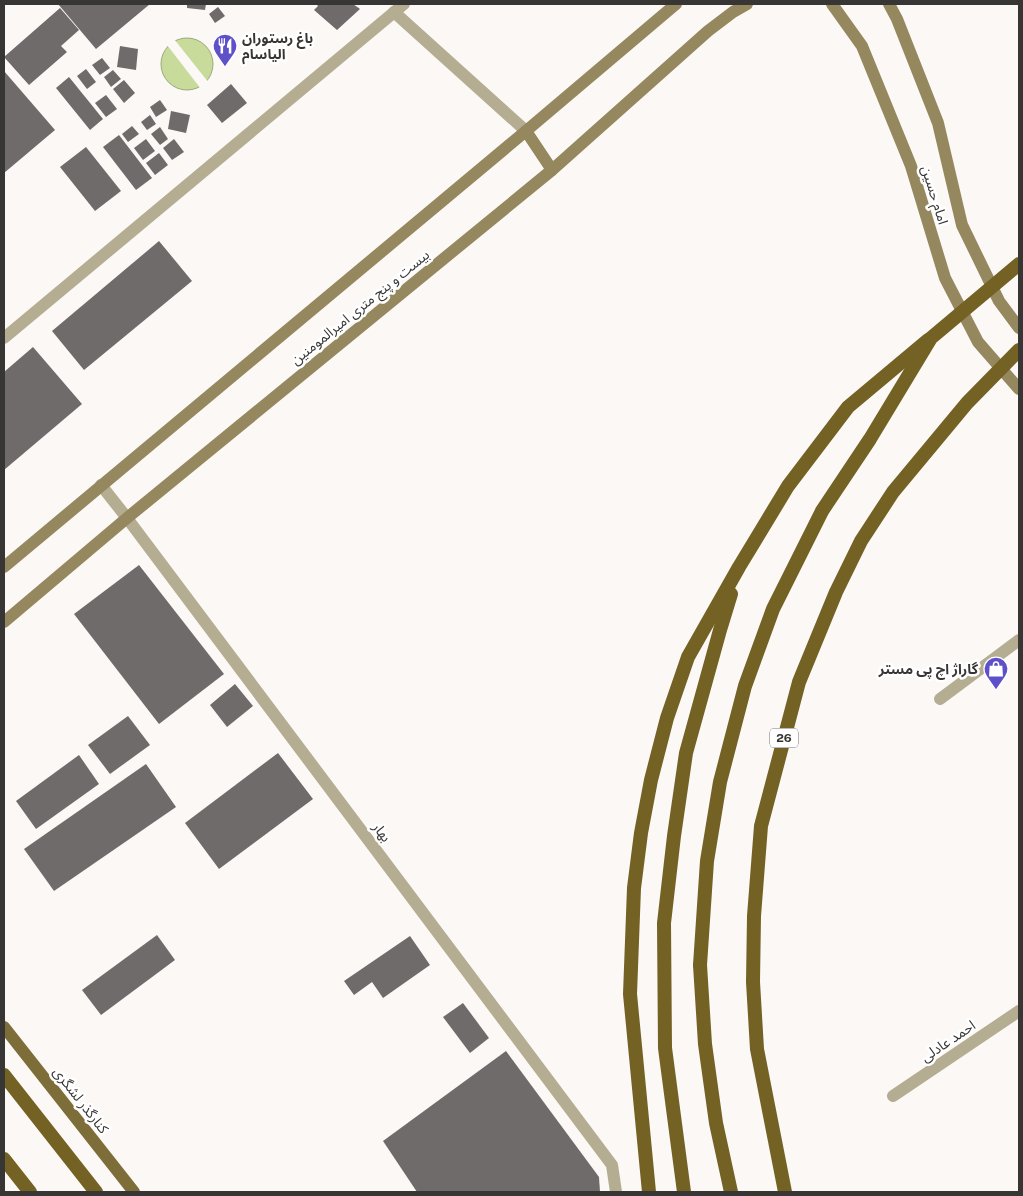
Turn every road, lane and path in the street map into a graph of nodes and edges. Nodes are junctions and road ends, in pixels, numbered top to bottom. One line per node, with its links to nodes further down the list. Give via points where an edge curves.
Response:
1 (676, 4): 7 (main road, بیست و پنج متری امیرالمومنین)
2 (747, 4): 6 (main road, بیست و پنج متری امیرالمومنین)
3 (832, 4): 14 (main road, امام حسین, via 862,46 910,166 945,278 978,342)
4 (889, 4): 10 (main road, امام حسین, via 938,123 962,225 999,300)
5 (399, 8): 7 (street); 11 (street)
6 (735, 8): 8 (main road, بیست و پنج متری امیرالمومنین)
7 (526, 131): 8 (main road); 15 (main road, بیست و پنج متری امیرالمومنین)
8 (552, 170): 16 (main road, بیست و پنج متری امیرالمومنین)
9 (1019, 264): 12 (highway, bridge)
10 (1019, 328)
11 (4, 338)
12 (931, 338): 18 (highway, via 848,407 788,486); 33 (highway, bridge, via 870,440 822,511 773,609 745,686 720,782 707,861 700,965 704,1044)
13 (1019, 350): 34 (highway, 26, bridge, via 966,402 893,492 861,541 799,682 761,826 754,916 757,1049)
14 (1019, 389)
15 (101, 485): 16 (street, بهار); 17 (main road, بیست و پنج متری امیرالمومنین)
16 (127, 518): 19 (main road, بیست و پنج متری امیرالمومنین); 30 (street, بهار, via 612,1165)
17 (4, 567)
18 (739, 567): 31 (highway, via 688,656 667,718 641,833 634,888 630,994); 32 (highway, via 686,754 664,923 665,1048)
19 (4, 622)
20 (1019, 640): 21 (street)
21 (940, 699)
22 (1019, 1012): 25 (street, احمد عادلی)
23 (4, 1027): 29 (main road, کنارگذر لشگری)
24 (4, 1075): 28 (highway)
25 (893, 1096)
26 (4, 1159): 27 (highway)
27 (30, 1192)
28 (96, 1192)
29 (134, 1192)
30 (616, 1192)
31 (649, 1192)
32 (684, 1192)
33 (731, 1192)
34 (785, 1192)

